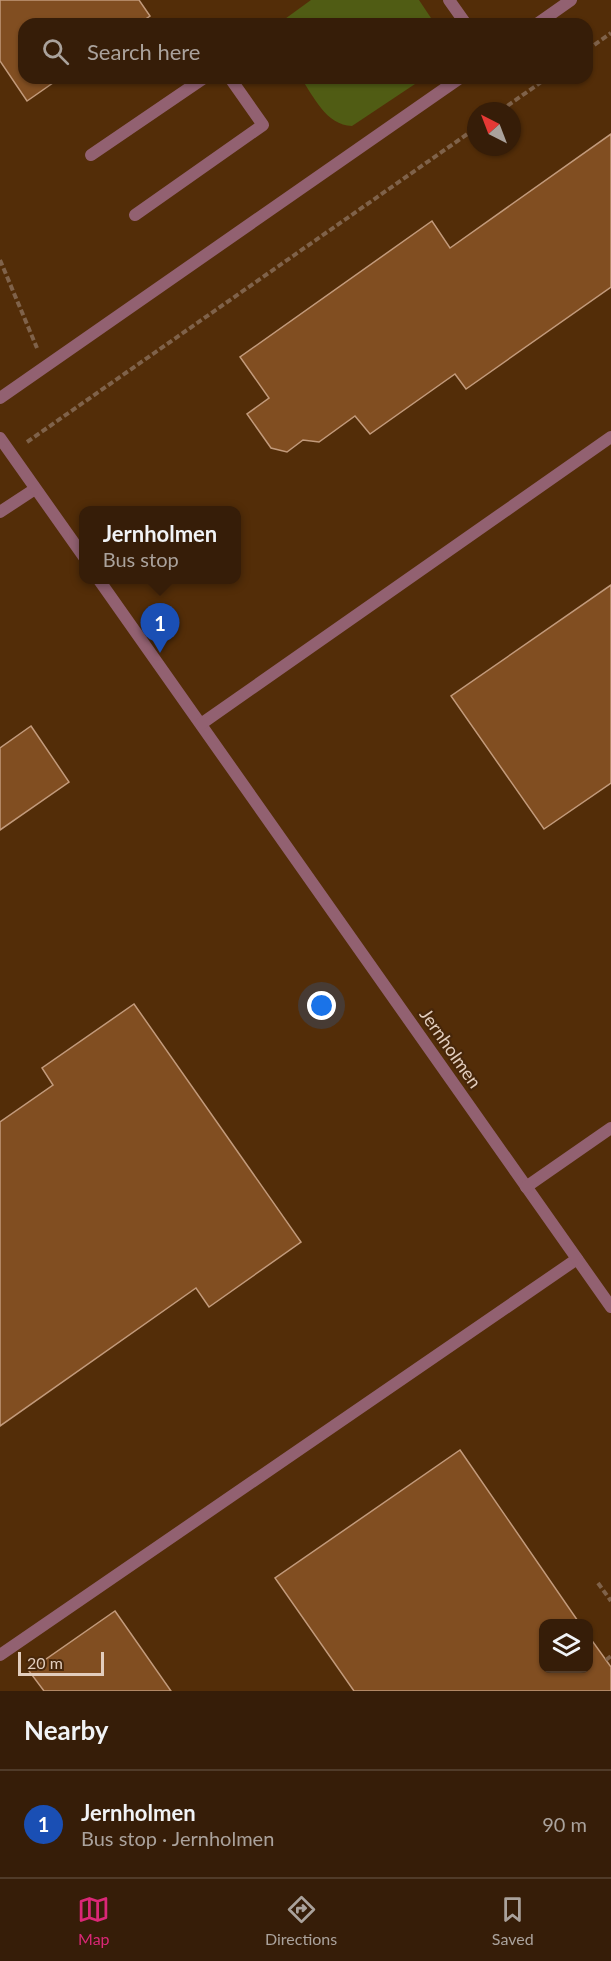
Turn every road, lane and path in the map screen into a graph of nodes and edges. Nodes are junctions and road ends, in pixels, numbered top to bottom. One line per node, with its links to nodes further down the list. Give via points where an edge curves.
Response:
1 (449, 0): 3 (street)
2 (571, 0): 4 (street)
3 (462, 18)
4 (546, 18)
5 (611, 33): 6 (path)
6 (593, 46)
7 (195, 84): 13 (street)
8 (234, 84): 14 (street, via 263,125)
9 (451, 84): 16 (street)
10 (538, 84): 11 (path)
11 (513, 102)
12 (467, 134): 20 (path)
13 (91, 155)
14 (135, 215)
15 (0, 260): 16 (path)
16 (45, 367): 17 (street)
17 (0, 398)
18 (611, 437): 25 (street)
19 (0, 438): 20 (street)
20 (10, 453): 21 (street)
21 (35, 489): 22 (street); 23 (street)
22 (0, 512)
23 (79, 550)
24 (103, 584): 25 (street, Jernholmen)
25 (201, 724): 27 (street, Jernholmen)
26 (611, 1128): 27 (street)
27 (526, 1187): 28 (street, Jernholmen)
28 (577, 1259): 29 (street, Jernholmen); 32 (street)
29 (611, 1307)
30 (598, 1583): 31 (path)
31 (611, 1601)
32 (0, 1655)
33 (611, 1656): 34 (path)
34 (606, 1660)

